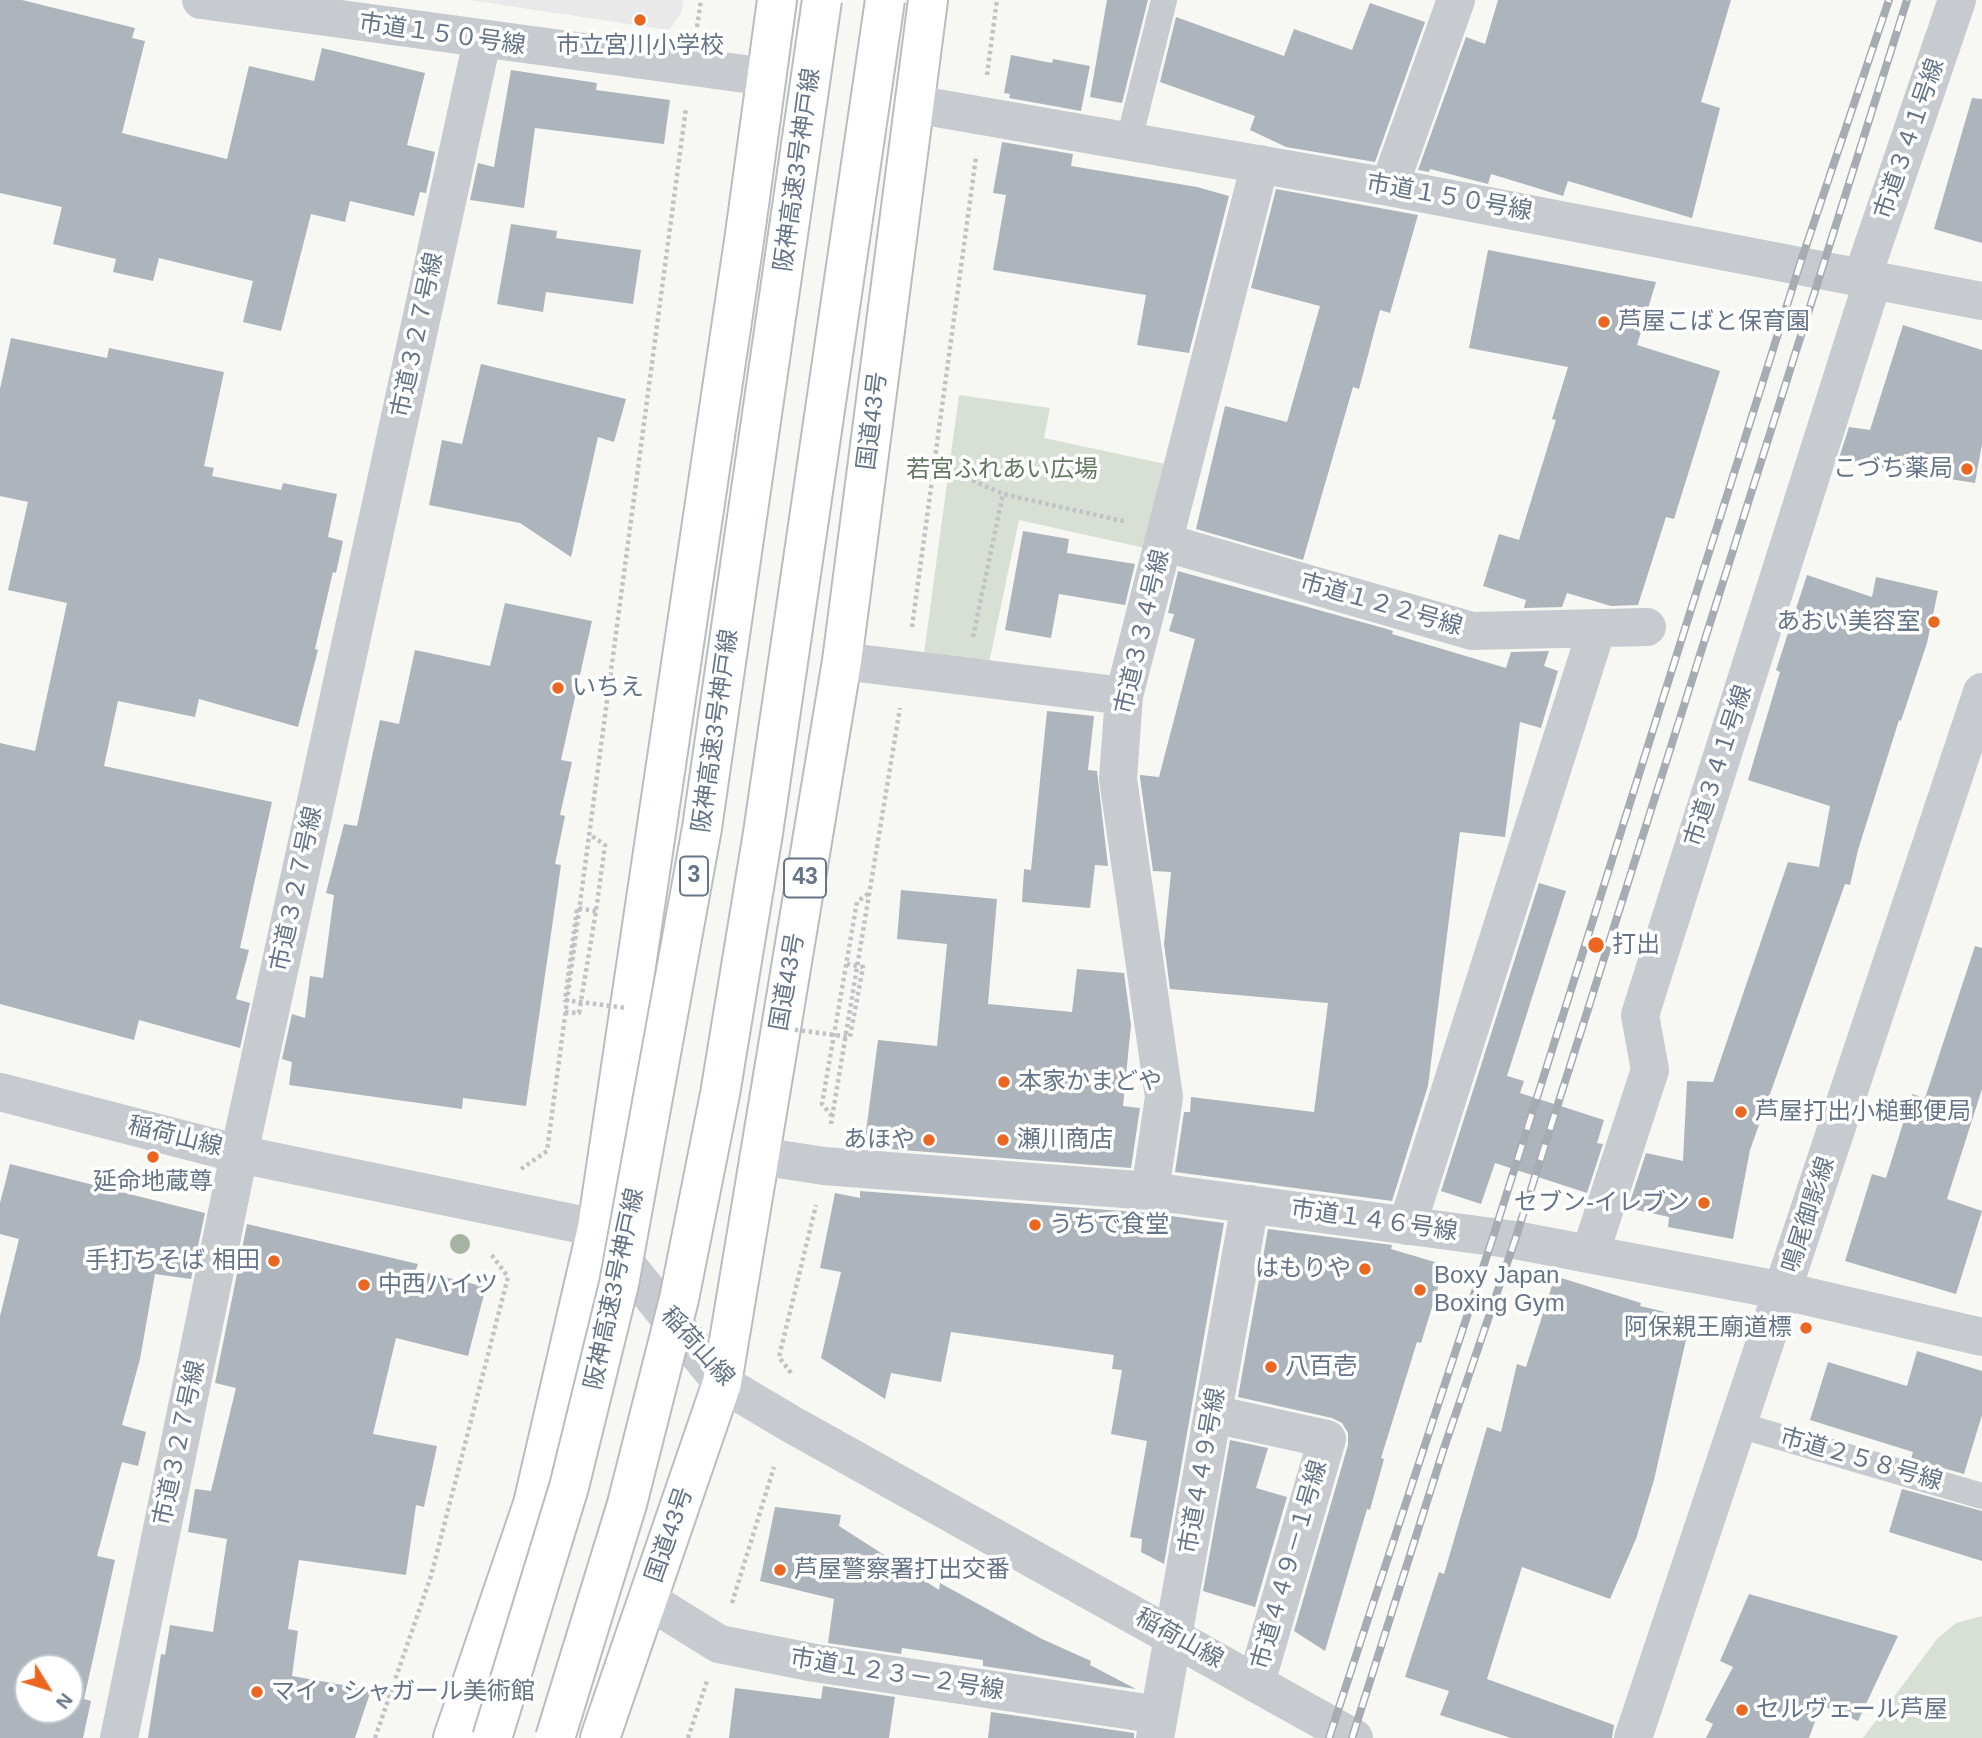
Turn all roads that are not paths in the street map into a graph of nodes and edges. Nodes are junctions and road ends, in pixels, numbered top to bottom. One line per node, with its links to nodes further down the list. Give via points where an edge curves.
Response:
1 (201, 0): 9 (street, 市道１５０号線)
2 (777, 0): 10 (highway)
3 (822, 0): 43 (highway, 阪神高速3号神戸線 / 3, bridge, via 702,828 622,1270 569,1487)
4 (885, 0): 44 (highway, bridge, via 763,833 720,1094 679,1299 631,1492)
5 (928, 0): 11 (highway, 国道43号 / 43)
6 (1164, 0): 12 (lane)
7 (1456, 0): 14 (street)
8 (1957, 0): 15 (street, 市道３４１号線)
9 (482, 41): 10 (street, 市道１５０号線); 24 (street, 市道３２７号線)
10 (767, 77): 29 (highway)
11 (914, 104): 12 (street, 市道１５０号線); 20 (highway, 国道43号 / 43)
12 (1129, 140): 13 (street, 市道１５０号線)
13 (1260, 164): 14 (street, 市道１５０号線); 17 (street, 市道３３４号線)
14 (1389, 187): 15 (street, 市道１５０号線)
15 (1868, 279): 16 (street, 市道１５０号線); 30 (street, 市道３４１号線, via 1640,1015 1650,1070)
16 (1982, 301)
17 (1151, 533): 19 (street, 市道１２２号線, via 1472,631); 21 (street, 市道３３４号線)
18 (1647, 626): 19 (street, 市道１２２号線)
19 (1597, 628): 28 (street)
20 (842, 660): 21 (street); 25 (highway, 国道43号 / 43)
21 (1124, 696): 26 (street, 市道３３４号線, via 1118,779 1164,1097)
22 (1980, 705): 31 (street, 鳴尾御影線)
23 (1, 1097): 24 (street, 稲荷山線)
24 (239, 1154): 29 (street, 稲荷山線); 41 (street, 市道３２７号線)
25 (759, 1156): 26 (street, 市道１４６号線, via 824,1166); 33 (highway, 国道43号 / 43)
26 (1150, 1191): 27 (street, 市道１４６号線)
27 (1250, 1205): 28 (street, 市道１４６号線); 34 (street, 市道４４９号線)
28 (1407, 1226): 30 (street, 市道１４６号線)
29 (597, 1228): 33 (street, 稲荷山線); 42 (highway, via 533,1504)
30 (1590, 1254): 31 (street, 市道１４６号線)
31 (1784, 1291): 32 (street, 市道１４６号線); 35 (street, 鳴尾御影線)
32 (1982, 1337)
33 (723, 1383): 37 (highway, 国道43号 / 43); 38 (street, 稲荷山線)
34 (1213, 1414): 38 (street, 市道４４９号線); 39 (street, 市道４４９－１号線, via 1327,1439)
35 (1740, 1425): 36 (lane, 市道２５８号線); 47 (street, 鳴尾御影線)
36 (1982, 1496)
37 (648, 1600): 40 (street, 市道１２３－２号線, via 719,1644); 45 (highway, 国道43号 / 43)
38 (1174, 1636): 39 (street, 稲荷山線); 40 (street, 市道４４９号線)
39 (1256, 1683): 46 (street, 稲荷山線)
40 (1157, 1727)
41 (119, 1738)
42 (453, 1738)
43 (492, 1738)
44 (555, 1738)
45 (600, 1738)
46 (1354, 1738)
47 (1633, 1738)

